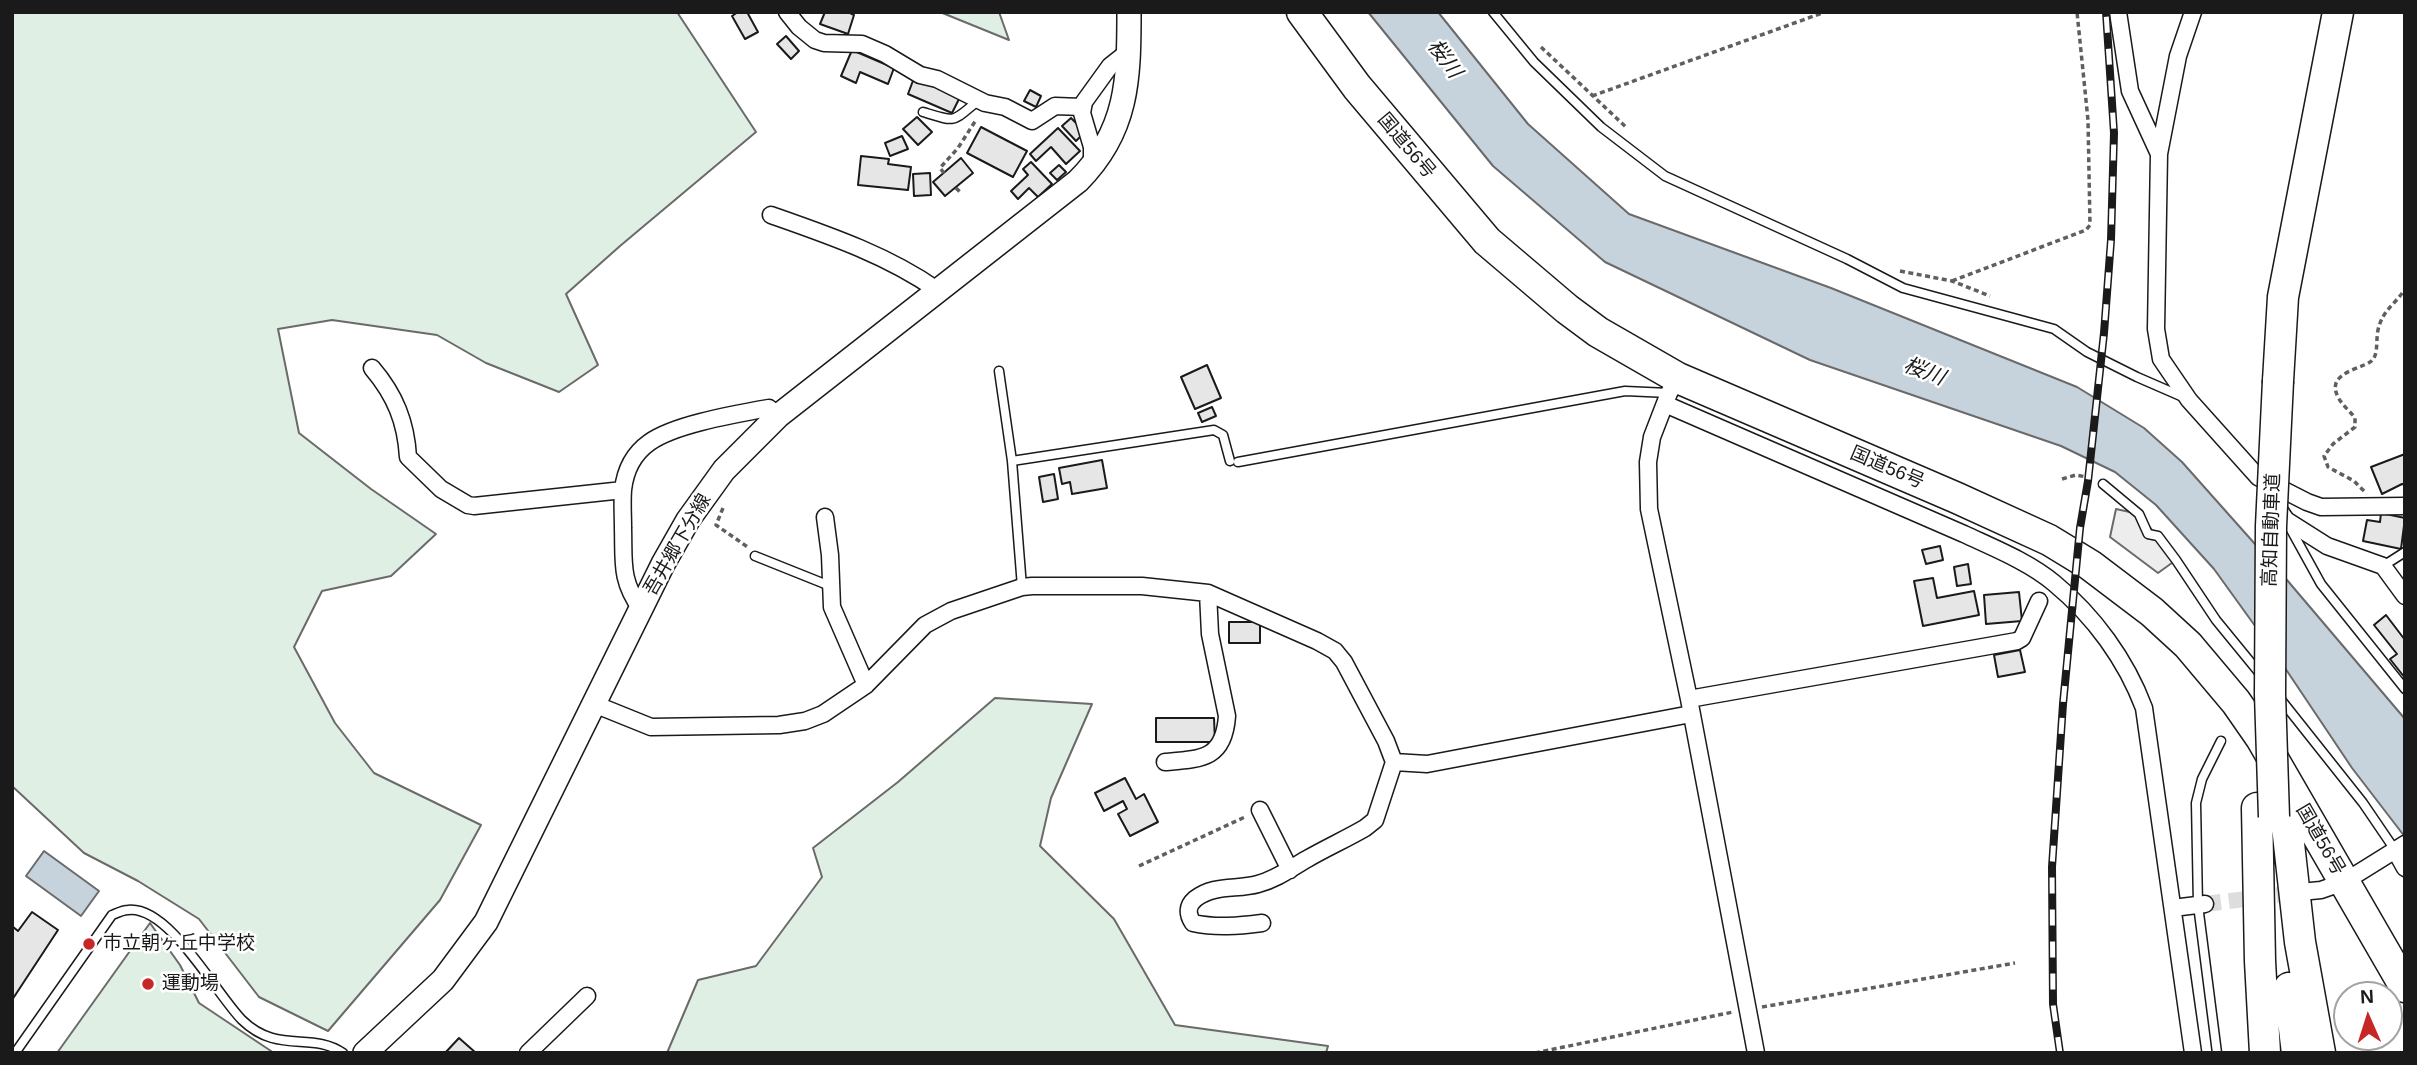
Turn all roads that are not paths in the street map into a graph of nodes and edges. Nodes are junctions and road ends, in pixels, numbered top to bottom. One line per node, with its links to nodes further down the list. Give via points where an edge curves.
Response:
1 (787, 12): 9 (street, via 815,40 862,44)
2 (1129, 12): 8 (main road, 吾井郷下分線)
3 (1302, 12): 18 (highway, 国道56号, via 1357,86 1487,241)
4 (1493, 12): 19 (lane, via 1534,62 1601,127 1665,176 1903,288 2054,329 2097,357)
5 (2118, 12): 12 (street, via 2130,91)
6 (2193, 12): 12 (street, via 2178,56)
7 (2338, 12): 45 (highway, 高知自動車道, bridge, via 2283,297 2271,526)
8 (1129, 51): 10 (street, via 1100,77); 13 (main road, 吾井郷下分線, via 1122,108 1112,135)
9 (982, 102): 10 (street, via 1032,121 1055,106); 11 (lane, via 953,120)
10 (1082, 107): 13 (street)
11 (923, 112)
12 (2159, 154): 19 (street, via 2156,329 2161,359)
13 (1092, 166): 15 (main road, 吾井郷下分線)
14 (771, 215): 15 (street, via 893,263)
15 (937, 290): 20 (main road, 吾井郷下分線)
16 (372, 368): 24 (street, via 393,395 407,436 408,457 441,489 468,505)
17 (999, 371): 21 (lane)
18 (1671, 392): 21 (lane, via 1625,391 1234,461 1223,435 1214,430); 40 (street, via 1652,437 1649,509); 49 (highway, 国道56号, via 1957,498 2037,535 2123,589 2188,645 2236,702); 52 (street, via 1984,543 2047,578 2077,606 2123,663 2144,708)
19 (2189, 400): 22 (street)
20 (778, 416): 24 (street, via 769,408 669,430 636,454); 36 (main road, 吾井郷下分線, via 712,486 676,540)
21 (1012, 461): 32 (lane)
22 (2249, 468): 25 (street, via 2313,505); 27 (street)
23 (2103, 484): 46 (lane, via 2139,514 2148,534 2158,536 2216,620)
24 (623, 490): 36 (street, via 624,579)
25 (2405, 506)
26 (825, 517): 31 (street)
27 (2286, 520): 30 (street, via 2327,546); 38 (lane, via 2321,584)
28 (2405, 552): 30 (lane)
29 (755, 556): 31 (lane)
30 (2383, 566): 34 (street)
31 (830, 586): 37 (street, via 832,607)
32 (1022, 587): 33 (street, via 1142,586); 37 (street, via 950,611 925,625)
33 (1208, 593): 42 (street, via 1226,729 1220,745 1207,756); 43 (street, via 1335,651)
34 (2405, 596)
35 (2039, 601): 40 (street, via 2017,641)
36 (641, 609): 39 (main road, 吾井郷下分線)
37 (866, 685): 39 (street, via 805,722 779,725 651,727)
38 (2405, 689)
39 (594, 704): 58 (main road, 吾井郷下分線, via 486,922 443,980)
40 (1690, 707): 43 (street, via 1427,764); 60 (street)
41 (2221, 741): 51 (lane, via 2196,803)
42 (1165, 762)
43 (1394, 762): 48 (street, via 1375,820)
44 (1259, 810): 48 (street)
45 (2272, 811): 50 (highway); 63 (highway, via 2260,961); 64 (highway)
46 (2400, 847): 47 (street); 49 (street)
47 (2405, 868)
48 (1290, 870): 53 (street, via 1256,885 1204,893 1189,908 1193,923)
49 (2344, 882): 50 (street); 54 (highway, 国道56号)
50 (2291, 893): 65 (highway)
51 (2201, 904): 52 (street); 62 (lane)
52 (2173, 908): 61 (street)
53 (1262, 923)
54 (2405, 986)
55 (587, 996): 59 (street)
56 (15, 1053): 57 (lane, via 112,915 129,909 163,923 223,998 263,1036 331,1045)
57 (343, 1053)
58 (365, 1053)
59 (528, 1053)
60 (1756, 1053)
61 (2193, 1053)
62 (2217, 1053)
63 (2265, 1053)
64 (2297, 1053)
65 (2320, 1053)

